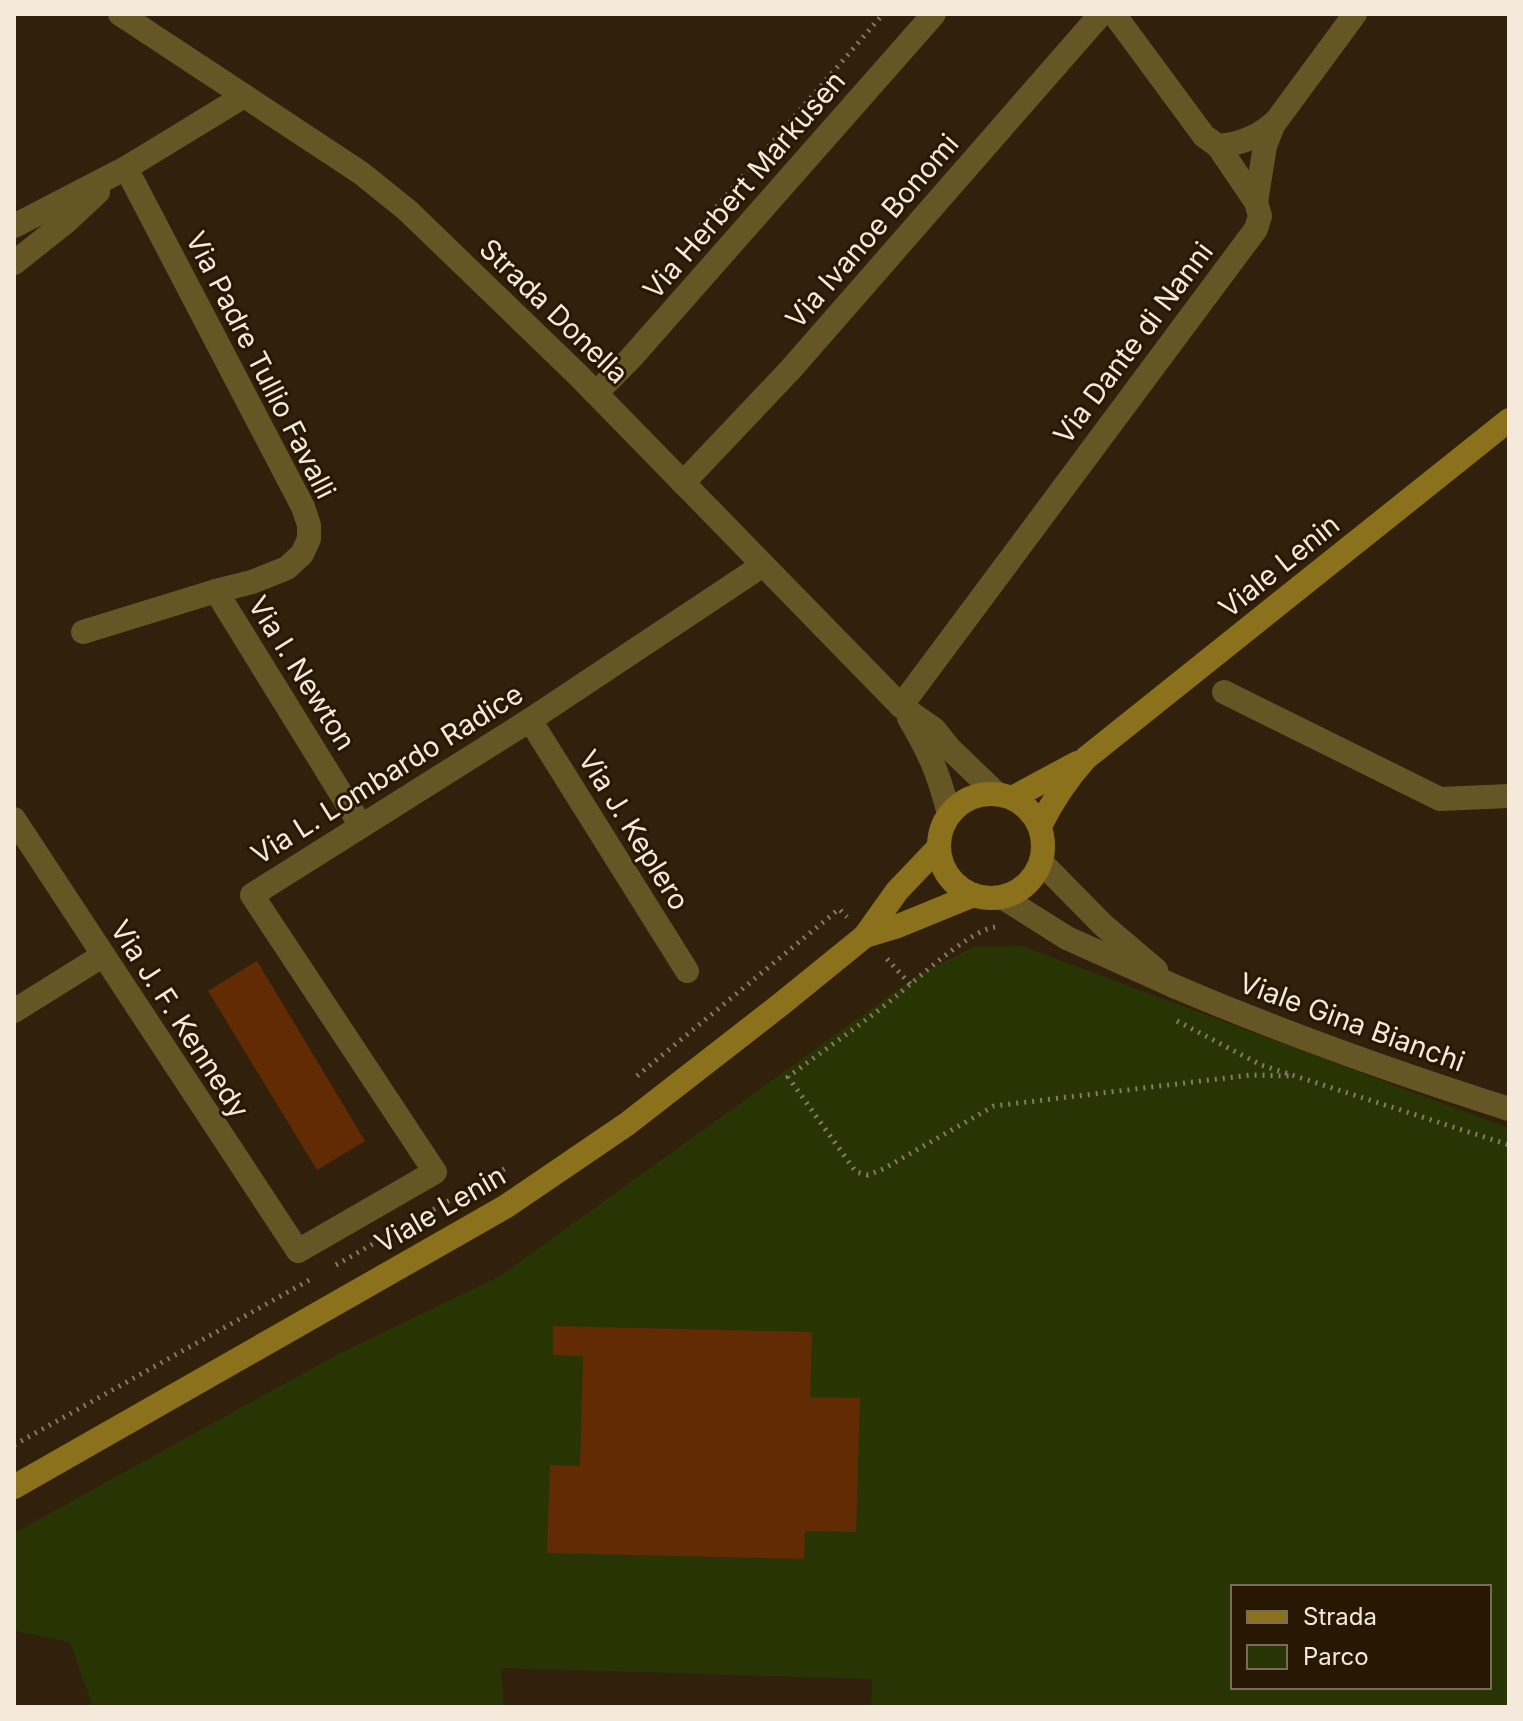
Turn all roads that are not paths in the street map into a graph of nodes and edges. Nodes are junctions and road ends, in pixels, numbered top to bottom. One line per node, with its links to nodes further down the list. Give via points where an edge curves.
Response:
1 (120, 14): 6 (street, Strada Donella)
2 (934, 14): 13 (street, Via Herbert Markusen)
3 (1101, 14): 15 (street, Via Ivanoe Bonomi, via 791,369)
4 (1114, 14): 8 (street, via 1204,136)
5 (1355, 14): 7 (street)
6 (244, 96): 9 (street); 13 (street, Strada Donella, via 407,210)
7 (1274, 123): 8 (street, via 1254,137); 10 (street, Via Dante di Nanni)
8 (1218, 146): 10 (street)
9 (126, 168): 11 (street); 12 (street); 17 (street, Via Padre Tullio Favalli, via 309,525 302,554 287,568)
10 (1256, 202): 20 (street, Via Dante di Nanni, via 1256,229)
11 (14, 226)
12 (14, 263)
13 (596, 393): 15 (street, Strada Donella)
14 (1509, 420): 22 (main road, Viale Lenin)
15 (683, 483): 16 (street, Strada Donella)
16 (763, 565): 20 (street, Strada Donella); 21 (street, Via L. Lombardo Radice)
17 (216, 591): 18 (street, Via Padre Tullio Favalli); 27 (street, Via I. Newton)
18 (83, 632)
19 (1224, 692): 24 (street, via 1440,799)
20 (901, 706): 23 (street); 25 (street, via 930,754)
21 (530, 720): 27 (street, Via L. Lombardo Radice); 35 (street, Via J. Keplero)
22 (1086, 758): 23 (main road, Viale Lenin); 28 (main road, Viale Lenin, via 1052,801)
23 (1005, 795): 25 (main road, Viale Lenin, via 979,794); 28 (main road, via 1025,804)
24 (1509, 796)
25 (949, 814): 29 (main road, Viale Lenin)
26 (14, 819): 34 (street, Via J. F. Kennedy)
27 (361, 826): 39 (street, Via L. Lombardo Radice, via 252,895 435,1172)
28 (1040, 826): 30 (main road)
29 (938, 848): 31 (main road, via 949,877); 33 (main road, Viale Lenin, via 897,891)
30 (1041, 862): 32 (main road, via 1027,885); 36 (street, via 1103,925)
31 (974, 895): 32 (main road, Viale Lenin); 33 (main road, Viale Lenin)
32 (1002, 897): 36 (street, Viale Gina Bianchi, via 1067,938)
33 (865, 936): 40 (main road, Viale Lenin, via 627,1124 505,1207)
34 (102, 956): 37 (street); 39 (street, Via J. F. Kennedy)
35 (687, 971)
36 (1176, 987): 38 (street, Viale Gina Bianchi)
37 (14, 1011)
38 (1509, 1109)
39 (298, 1251)
40 (14, 1487)

